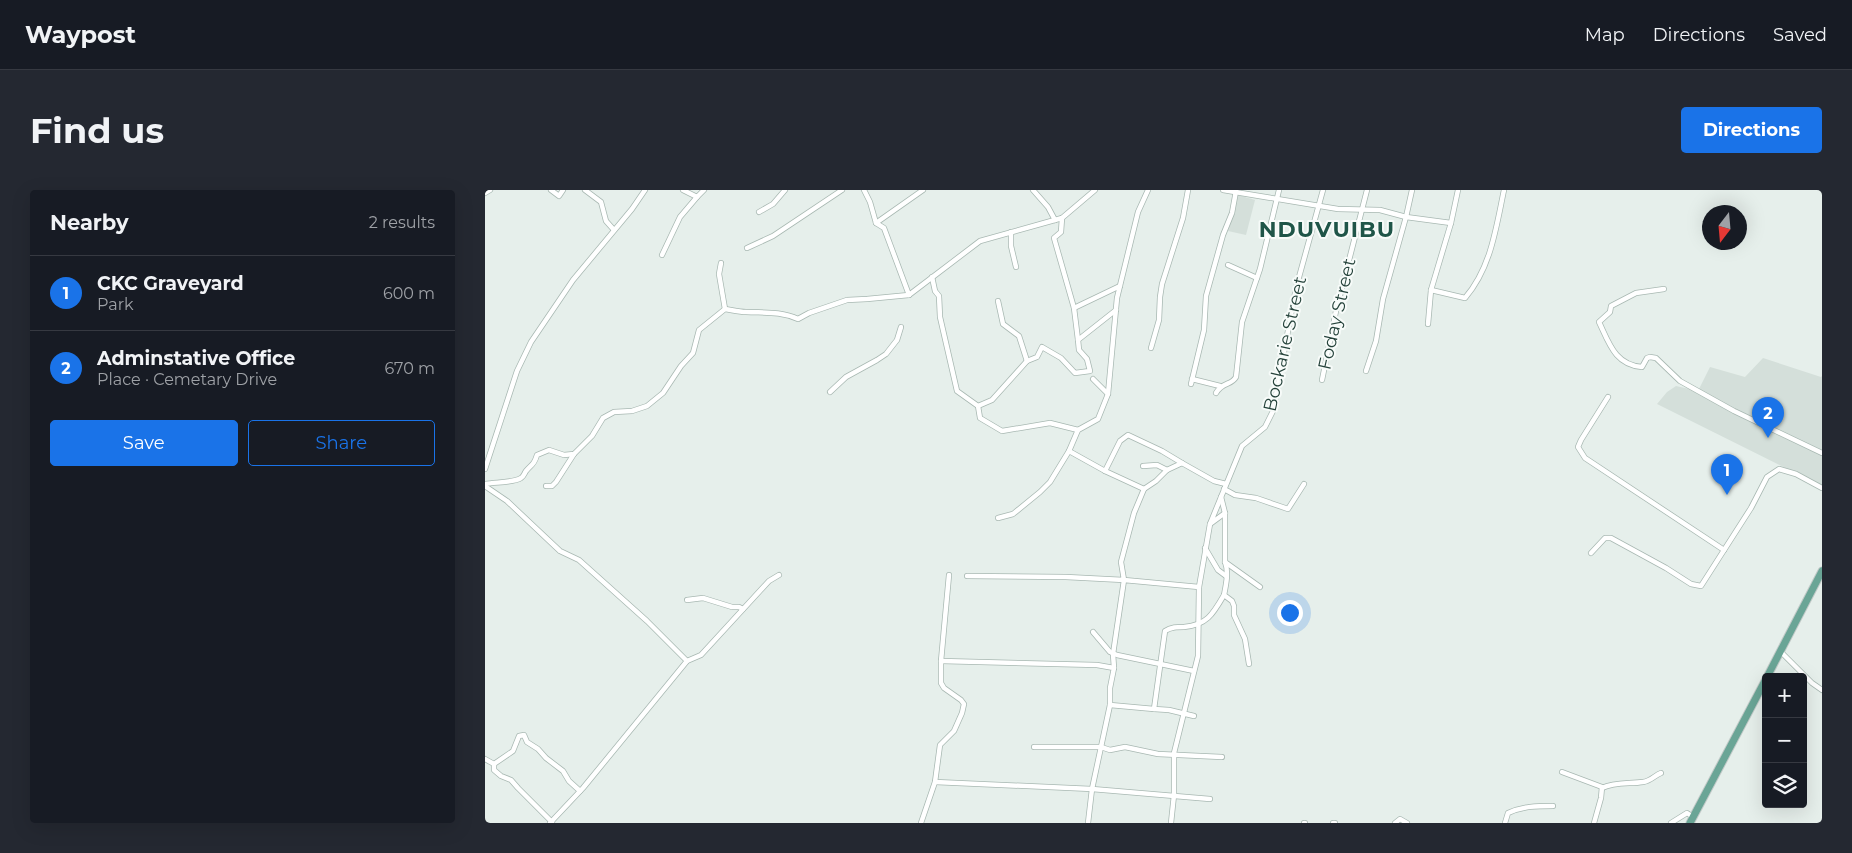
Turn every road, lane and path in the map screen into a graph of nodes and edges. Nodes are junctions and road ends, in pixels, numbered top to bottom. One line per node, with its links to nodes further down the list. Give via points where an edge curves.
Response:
1 (490, 190): 24 (street)
2 (551, 190): 3 (street, via 559,196)
3 (563, 190)
4 (585, 190): 35 (street, via 601,202 605,221)
5 (645, 190): 35 (street)
6 (683, 190): 25 (street)
7 (704, 190): 25 (street)
8 (785, 190): 29 (street, via 773,204)
9 (842, 190): 37 (street, via 773,236)
10 (863, 190): 33 (street)
11 (923, 190): 33 (street)
12 (1033, 190): 32 (street)
13 (1095, 190): 31 (street)
14 (1148, 190): 44 (street)
15 (1188, 190): 55 (street, via 1183,218 1162,284 1159,320)
16 (1223, 190): 23 (street)
17 (1279, 190): 26 (street)
18 (1323, 190): 27 (street, Bockarie Street)
19 (1367, 190): 28 (street, Foday Street)
20 (1412, 190): 30 (street)
21 (1458, 190): 34 (street)
22 (1504, 190): 45 (street, via 1490,254 1472,290 1465,298)
23 (1236, 191): 26 (street); 60 (street, via 1207,296 1204,330 1191,382)
24 (485, 193)
25 (697, 197): 38 (street, via 680,217)
26 (1277, 199): 27 (street); 43 (street)
27 (1319, 206): 28 (street); 78 (street, Bockarie Street, via 1296,288 1273,410 1265,427 1242,446)
28 (1362, 209): 30 (street); 59 (street, Foday Street)
29 (759, 212)
30 (1406, 217): 34 (street); 57 (street, via 1383,299 1376,341)
31 (1062, 218): 32 (street); 49 (street, via 1061,232 1054,238)
32 (1055, 220): 36 (street)
33 (876, 223): 47 (street, via 884,228)
34 (1451, 223): 45 (street)
35 (614, 230): 72 (street, via 573,280 531,342 517,371)
36 (1011, 232): 41 (street); 42 (street, via 980,241)
37 (747, 248)
38 (662, 255)
39 (721, 263): 50 (street, via 719,274)
40 (1228, 265): 43 (street)
41 (1016, 267)
42 (932, 277): 47 (street); 65 (street, via 939,296 940,317 957,391)
43 (1257, 278): 60 (street, via 1242,322 1236,377)
44 (1120, 286): 49 (street); 51 (street)
45 (1431, 290): 52 (street)
46 (1664, 290): 68 (street, via 1636,293 1611,306 1610,312 1599,322 1619,359 1642,367 1647,358 1655,358 1680,381)
47 (909, 295): 50 (street, via 847,300 798,318 788,314)
48 (998, 301): 56 (street, via 1003,324 1019,336)
49 (1073, 308): 54 (street)
50 (725, 309): 69 (street, via 699,330 693,353 663,393 647,406 615,412 603,418 592,436)
51 (1116, 310): 54 (street); 63 (street)
52 (1429, 324)
53 (901, 327): 61 (street, via 897,340 886,354 846,377)
54 (1078, 340): 56 (street, via 1079,350 1087,359 1090,371 1075,373 1061,358 1042,347 1037,357)
55 (1151, 348)
56 (1027, 362): 65 (street, via 992,400)
57 (1365, 371)
58 (1093, 379): 63 (street)
59 (1322, 380)
60 (1220, 386): 62 (street)
61 (830, 392)
62 (1216, 393)
63 (1108, 394): 66 (street, via 1098,419)
64 (1608, 397): 86 (street, via 1578,446 1581,453)
65 (978, 406): 66 (street, via 980,418 1002,430 1050,423)
66 (1078, 430): 67 (street)
67 (1069, 450): 74 (street); 83 (street, via 1050,482 1040,492 1013,514)
68 (1822, 453)
69 (574, 454): 76 (street, via 564,455 549,450 537,455 534,465 522,477 512,482); 77 (street, via 552,486)
70 (1182, 463): 73 (street); 74 (street, via 1128,435 1120,441); 78 (street)
71 (1143, 466): 73 (street, via 1157,465)
72 (485, 469)
73 (1167, 470): 80 (street)
74 (1105, 471): 80 (street)
75 (1304, 484): 78 (street, via 1288,509 1235,495)
76 (485, 485): 104 (street, via 507,501 560,551 579,560)
77 (546, 486)
78 (1225, 486): 81 (street, Bockarie Street)
79 (1822, 488): 86 (street, via 1779,469 1767,477)
80 (1144, 489): 94 (street, via 1121,562)
81 (1221, 496): 82 (street); 84 (street, Bockarie Street)
82 (1225, 513): 84 (street); 88 (street)
83 (998, 518)
84 (1210, 524): 85 (street, Bockarie Street)
85 (1205, 548): 93 (street, via 1218,570); 95 (street, Bockarie Street)
86 (1724, 550): 87 (street, via 1701,586 1691,584 1611,538 1605,538)
87 (1591, 553)
88 (1225, 562): 93 (street); 96 (street)
89 (1822, 571): 102 (main road)
90 (779, 575): 99 (street)
91 (949, 575): 105 (street)
92 (967, 576): 94 (street)
93 (1226, 576): 97 (street)
94 (1124, 580): 95 (street); 103 (street)
95 (1199, 587): 100 (street, Bockarie Street)
96 (1261, 587)
97 (1223, 595): 100 (street, via 1215,611); 107 (street, via 1234,606 1233,615 1245,639)
98 (687, 600): 99 (street, via 703,598)
99 (743, 609): 104 (street, via 701,655)
100 (1199, 625): 106 (street, via 1165,631); 109 (street, Bockarie Street)
101 (1093, 632): 103 (street)
102 (1780, 651): 110 (main road); 112 (street)
103 (1113, 654): 106 (street); 108 (street)
104 (687, 661): 128 (street)
105 (941, 661): 108 (street); 125 (street, via 941,682 964,704 954,731 940,744)
106 (1160, 664): 109 (street); 114 (street)
107 (1249, 664)
108 (1114, 668): 113 (street)
109 (1194, 671): 115 (street, Bockarie Street)
110 (1769, 673)
111 (1762, 686): 132 (main road)
112 (1822, 690)
113 (1110, 705): 114 (street); 118 (street)
114 (1154, 709): 115 (street)
115 (1183, 713): 116 (street); 119 (street, Bockarie Street)
116 (1194, 716)
117 (1034, 747): 118 (street)
118 (1101, 748): 119 (street, via 1125,747 1158,754); 127 (street)
119 (1174, 753): 120 (street); 129 (street, Bockarie Street)
120 (1222, 757)
121 (485, 759): 122 (street)
122 (494, 764): 128 (street, via 513,751 519,736 524,735 527,742 563,771); 133 (street, via 494,770 511,780)
123 (1562, 772): 126 (street)
124 (1661, 773): 126 (street, via 1647,782 1613,784)
125 (935, 782): 127 (street); 134 (street)
126 (1602, 788): 140 (street)
127 (1092, 789): 129 (street); 135 (street)
128 (580, 791): 133 (street)
129 (1174, 796): 130 (street); 136 (street, Bockarie Street)
130 (1210, 799)
131 (1553, 806): 139 (street, via 1517,809 1508,813)
132 (1691, 820): 141 (street, via 1687,813)
133 (551, 822)
134 (921, 823)
135 (1088, 823)
136 (1171, 823)
137 (1395, 823): 138 (street, via 1400,819)
138 (1407, 823)
139 (1505, 823)
140 (1594, 823)
141 (1671, 823)

